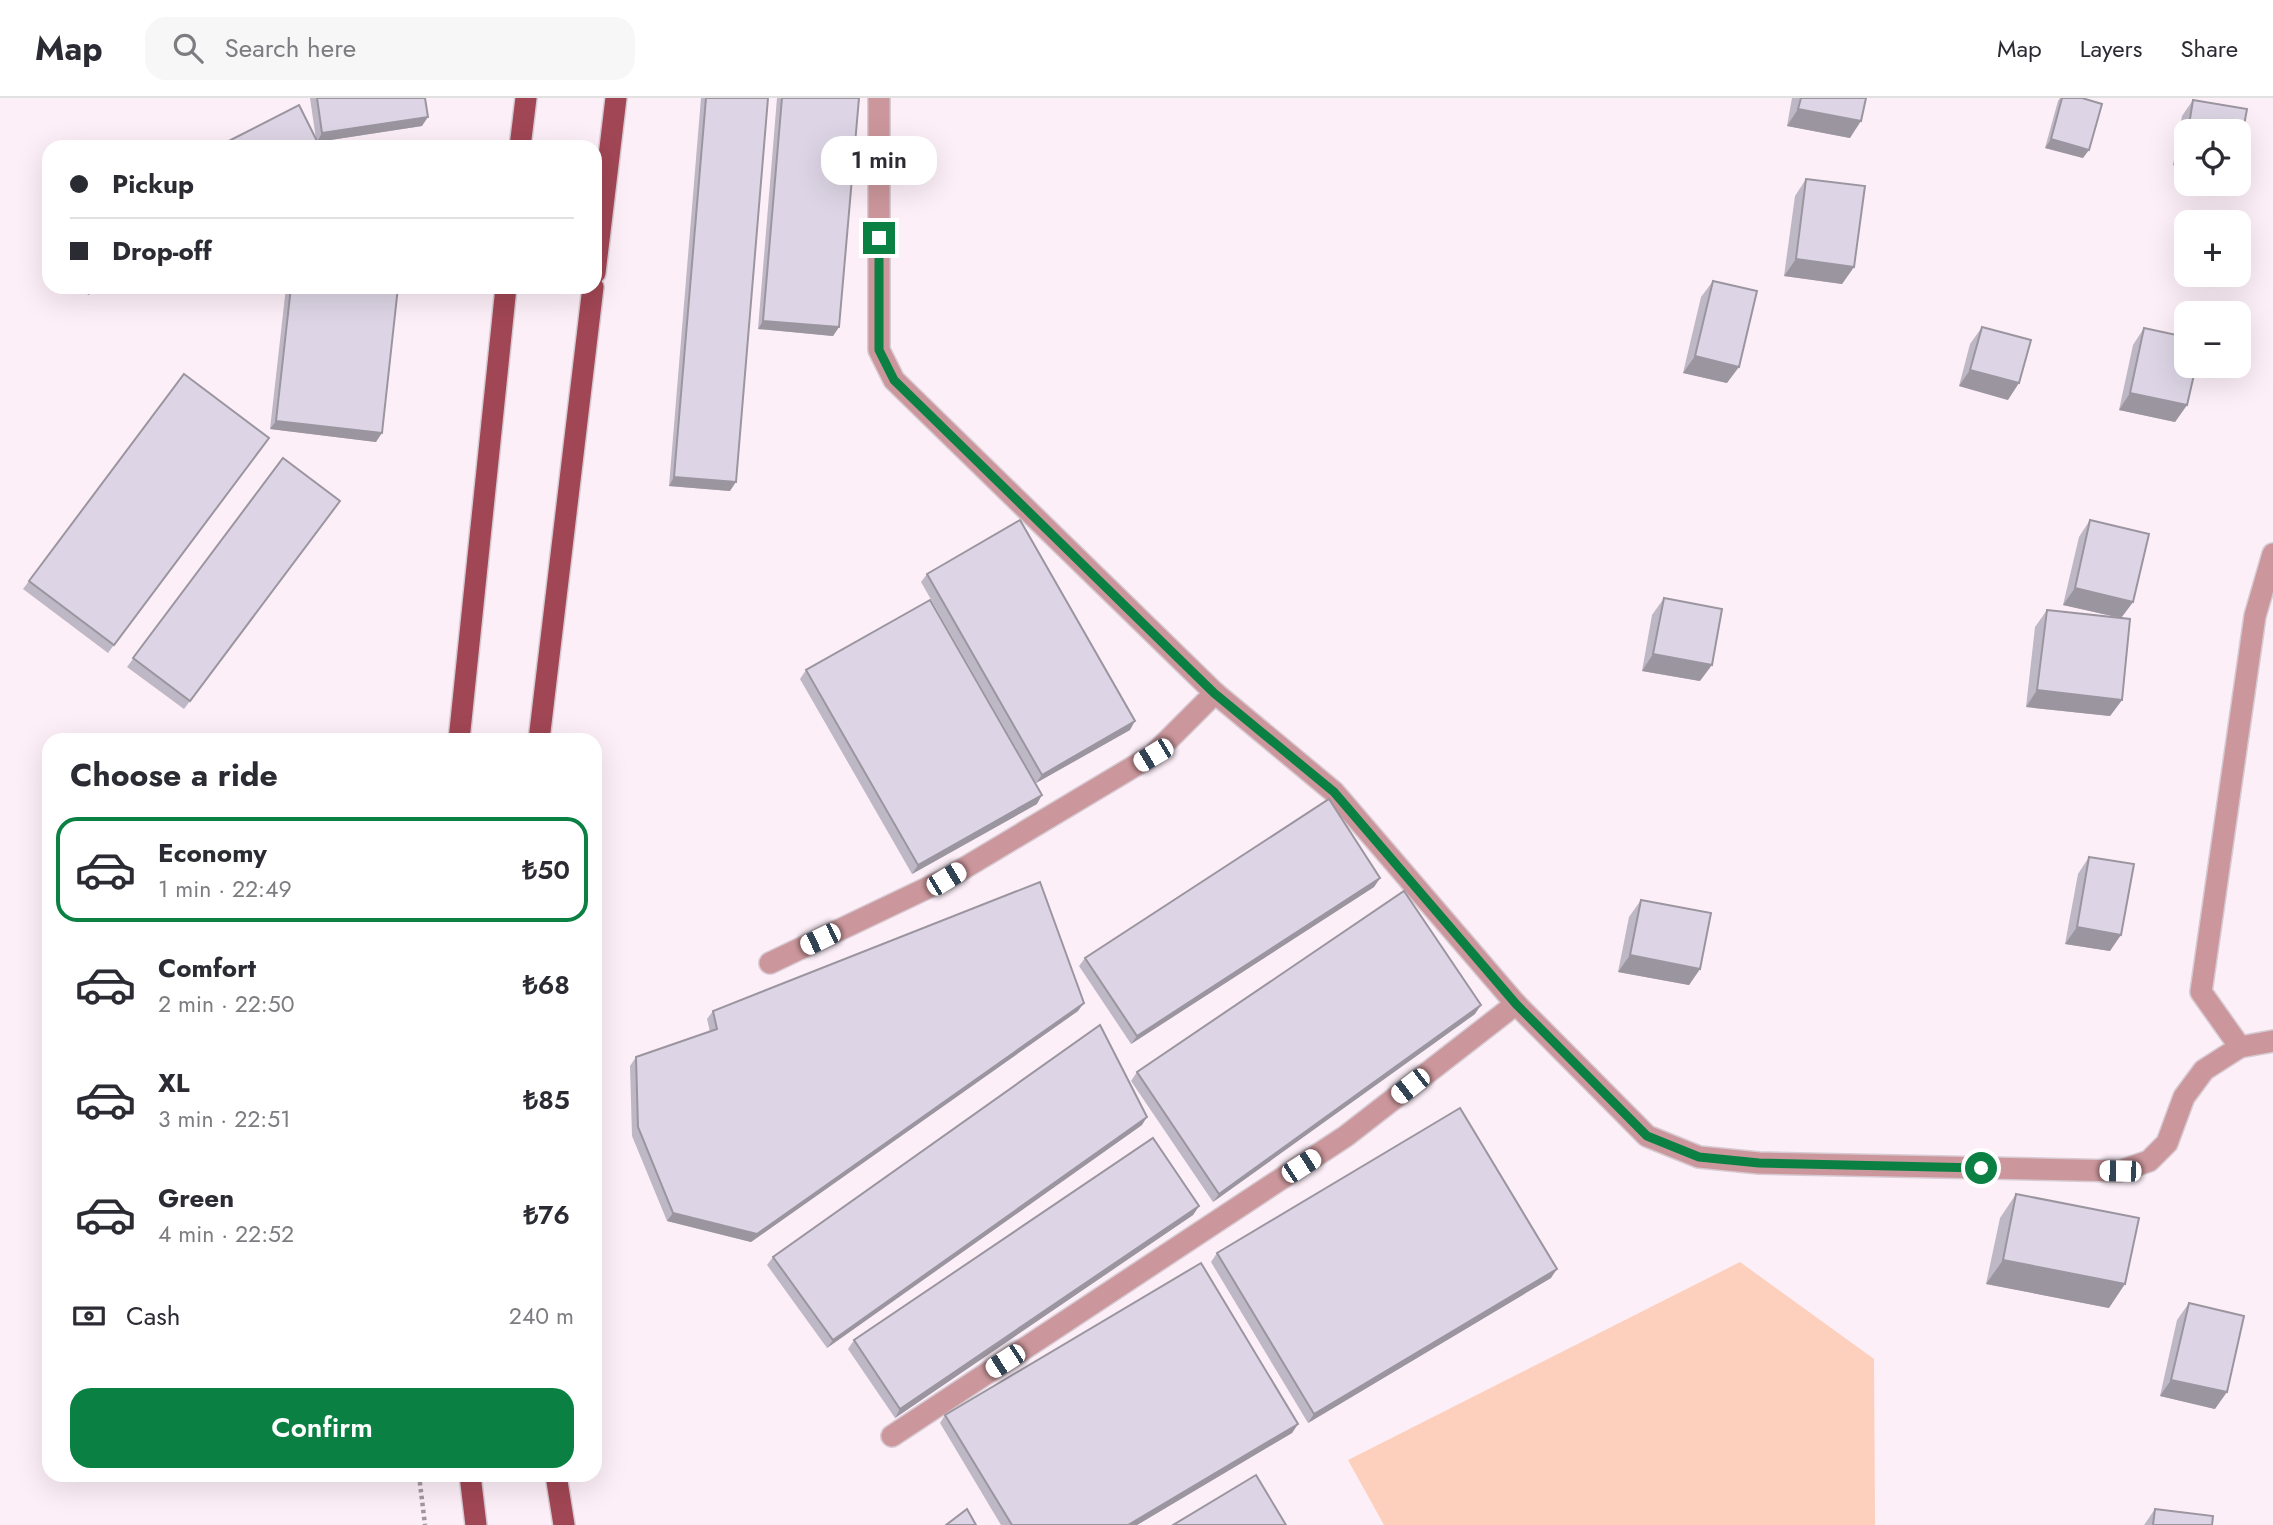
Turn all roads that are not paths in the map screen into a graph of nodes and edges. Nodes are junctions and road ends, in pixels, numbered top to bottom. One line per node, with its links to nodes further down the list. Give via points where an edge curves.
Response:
1 (526, 98): 4 (main road)
2 (616, 98): 5 (main road)
3 (879, 98): 10 (street, via 879,350 894,380)
4 (521, 140)
5 (602, 215)
6 (505, 294): 11 (main road)
7 (592, 294): 12 (main road)
8 (2273, 554): 9 (street)
9 (2264, 619): 16 (street, via 2201,992)
10 (1214, 693): 13 (street, via 1153,755 946,879); 14 (street, via 1334,792)
11 (460, 733)
12 (540, 733)
13 (770, 963)
14 (1516, 1004): 16 (street, via 1647,1136 1699,1157 1759,1163 2120,1171 2149,1161 2167,1143 2184,1097 2204,1070); 17 (street, via 1346,1136)
15 (2273, 1041): 16 (street)
16 (2240, 1047)
17 (892, 1436)
18 (471, 1482): 20 (main road)
19 (557, 1482): 21 (main road)
20 (476, 1525)
21 (564, 1525)

